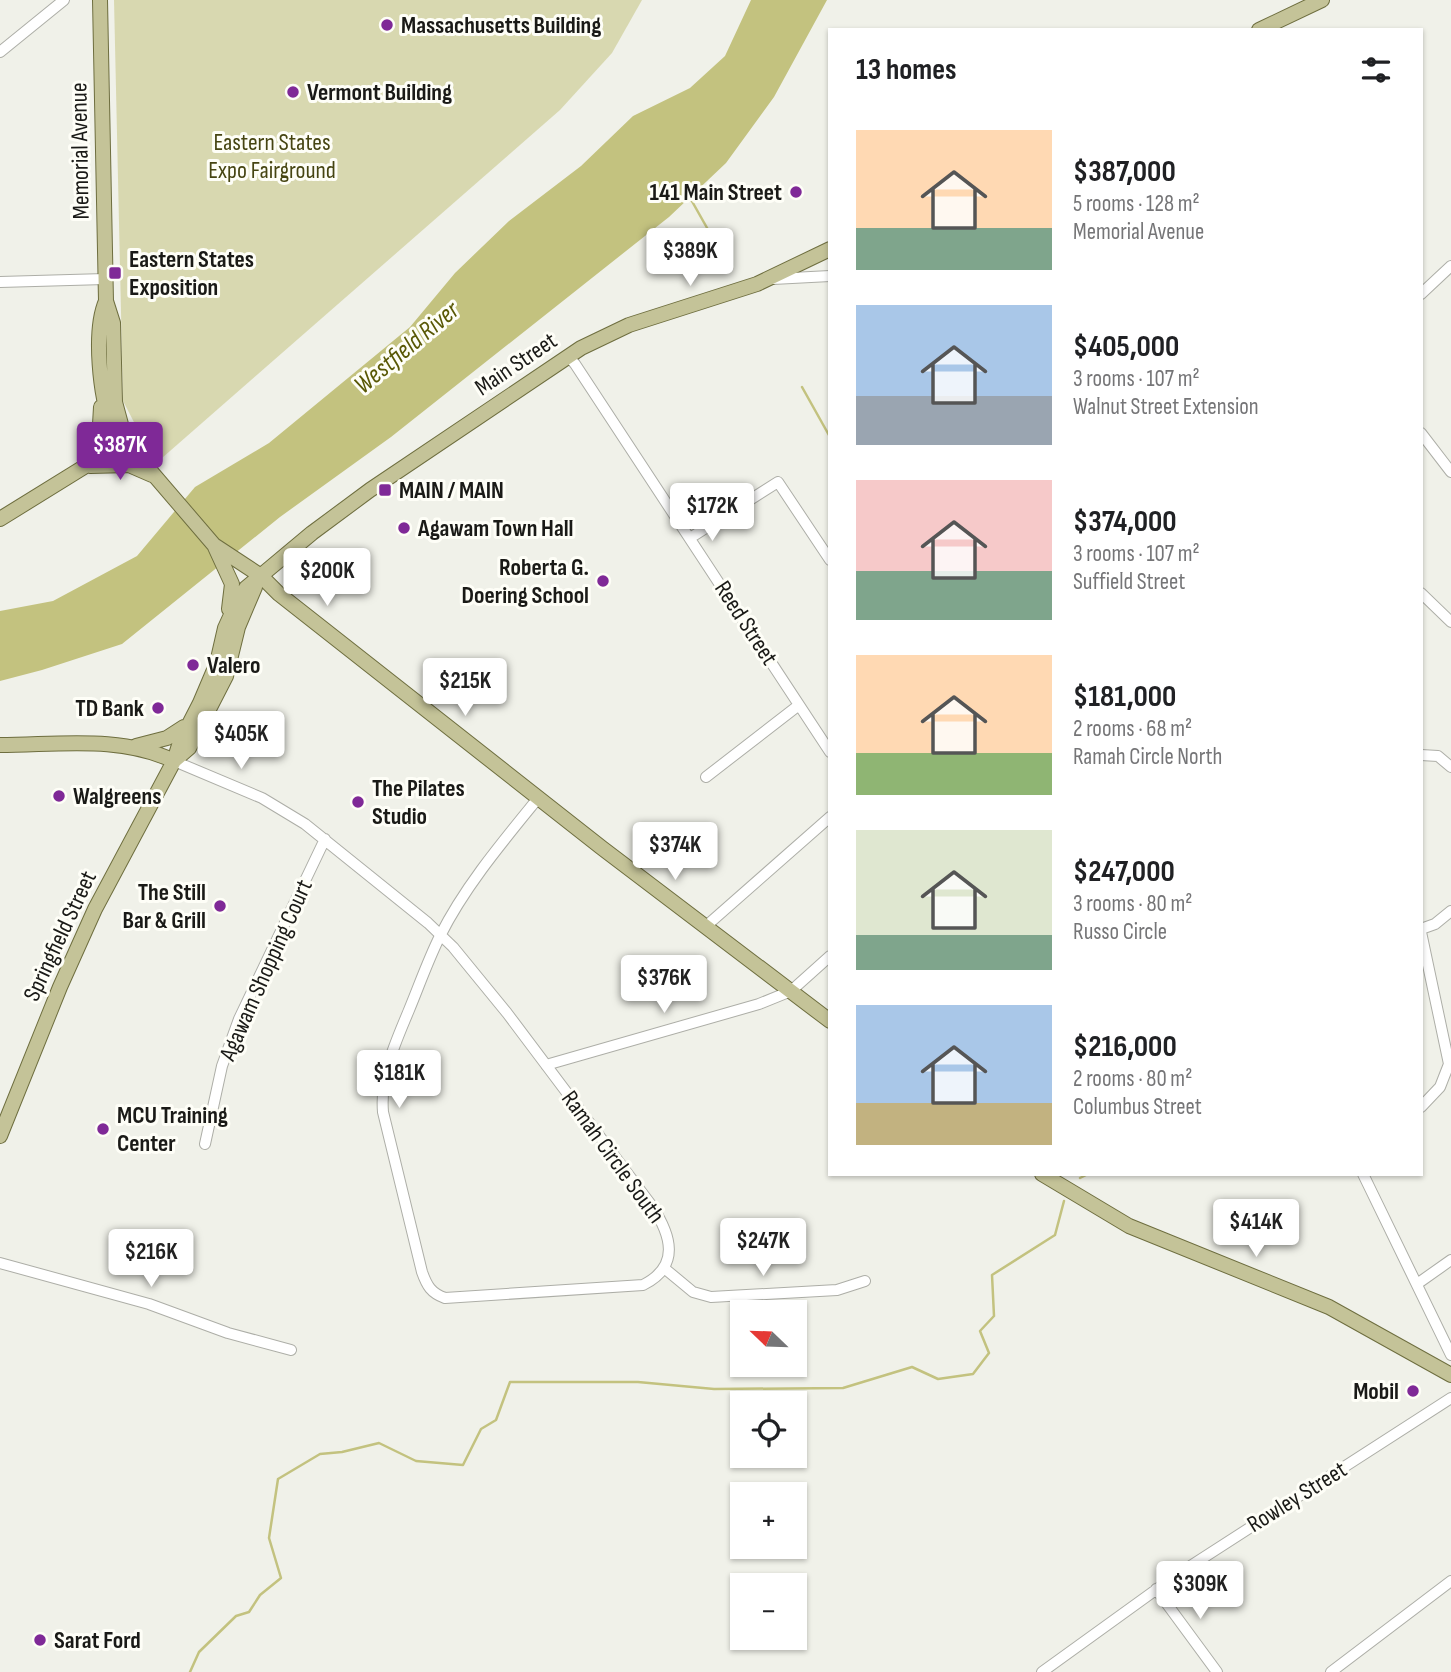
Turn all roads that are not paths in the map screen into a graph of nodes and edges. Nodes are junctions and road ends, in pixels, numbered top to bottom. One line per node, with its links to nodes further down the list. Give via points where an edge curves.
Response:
1 (64, 0): 5 (street)
2 (100, 0): 9 (main road, Memorial Avenue)
3 (1322, 0): 4 (main road)
4 (1263, 28)
5 (0, 52)
6 (828, 250): 10 (main road, Main Street)
7 (1451, 266): 12 (street)
8 (828, 276): 10 (street)
9 (105, 279): 11 (street); 13 (main road, Memorial Avenue)
10 (765, 281): 14 (main road, Main Street, via 629,326)
11 (0, 282)
12 (1423, 292)
13 (106, 301): 15 (main road, Memorial Avenue, via 100,318); 17 (main road, Memorial Avenue, via 113,323 115,402)
14 (568, 356): 22 (street, Reed Street); 25 (main road, Main Street, via 354,501)
15 (100, 378): 17 (main road, Memorial Avenue, via 112,426); 18 (main road, via 99,442)
16 (1423, 436): 19 (street)
17 (126, 441): 18 (main road); 20 (main road, Memorial Avenue)
18 (86, 467): 20 (main road, via 128,465); 21 (main road)
19 (1451, 472)
20 (155, 476): 24 (main road, Memorial Avenue)
21 (0, 519)
22 (690, 538): 23 (street, via 778,482); 29 (street, Reed Street)
23 (828, 557)
24 (232, 565): 25 (main road, Memorial Avenue); 28 (main road, via 233,594)
25 (261, 576): 28 (main road, Springfield Street, via 246,588); 35 (main road, Springfield Street, via 239,626 226,676 189,748); 38 (main road, Memorial Avenue)
26 (1423, 595): 27 (street)
27 (1451, 622)
28 (225, 628): 30 (main road, Springfield Street, via 217,663)
29 (799, 705): 33 (street, Reed Street); 37 (street)
30 (190, 722): 32 (main road, via 174,735); 35 (main road, Springfield Street)
31 (0, 744): 32 (main road)
32 (134, 746): 35 (main road)
33 (828, 749)
34 (1423, 755): 36 (street, via 1438,756)
35 (174, 761): 40 (street, Ramah Circle South, via 262,798); 51 (main road, Springfield Street, via 95,909)
36 (1451, 767)
37 (706, 778)
38 (539, 797): 42 (main road, Memorial Avenue); 44 (street)
39 (828, 819): 42 (street)
40 (326, 839): 44 (street, Ramah Circle South); 52 (street, Agawam Shopping Court, via 239,1018 222,1066)
41 (1451, 911): 43 (street)
42 (705, 927): 47 (main road, Memorial Avenue)
43 (1423, 930)
44 (440, 934): 49 (street, Ramah Circle South); 57 (street, via 391,1055 381,1093 428,1286 445,1298 643,1285)
45 (1423, 940): 50 (street, via 1449,1064 1438,1091)
46 (828, 958): 47 (street)
47 (791, 991): 48 (main road, Memorial Avenue); 49 (street)
48 (828, 1019)
49 (546, 1065): 57 (street, Ramah Circle South, via 666,1229 670,1245)
50 (1423, 1105)
51 (0, 1136)
52 (205, 1144)
53 (1045, 1176): 62 (main road, via 1129,1226 1329,1307)
54 (1364, 1176): 59 (street)
55 (1451, 1260): 59 (street)
56 (0, 1263): 60 (street)
57 (664, 1268): 58 (street, via 693,1292 711,1297 837,1290)
58 (865, 1281)
59 (1417, 1284): 61 (street)
60 (291, 1350)
61 (1451, 1355)
62 (1451, 1375)
63 (1451, 1398): 65 (street, Rowley Street)
64 (1451, 1581): 68 (street)
65 (1156, 1589): 66 (street, Rowley Street); 67 (street)
66 (1042, 1672)
67 (1217, 1672)
68 (1331, 1672)

